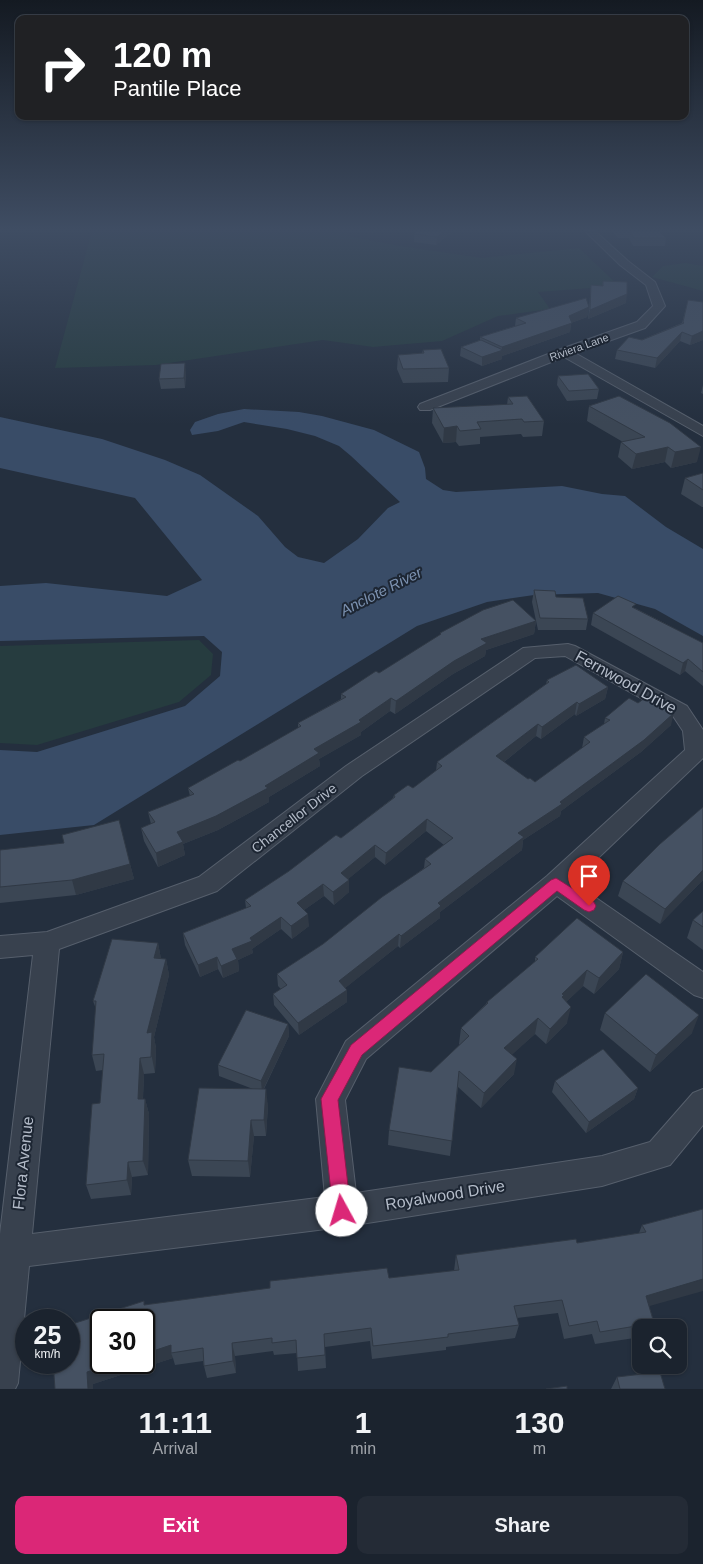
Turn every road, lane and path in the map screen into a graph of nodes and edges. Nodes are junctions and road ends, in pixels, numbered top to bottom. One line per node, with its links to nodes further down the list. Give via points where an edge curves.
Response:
1 (655, 296): 2 (street, Riviera Lane, via 658,306 640,325)
2 (565, 352): 3 (street, Riviera Lane); 4 (street)
3 (425, 407)
4 (703, 432)
5 (568, 650): 6 (street, Fernwood Drive, via 680,711 693,731 696,752); 7 (street, Chancellor Drive, via 530,652 354,771 208,884)
6 (556, 883): 9 (street); 11 (street, Fernwood Drive, via 356,1050 330,1099)
7 (47, 943): 8 (street, Chancellor Drive); 12 (street, Flora Avenue)
8 (0, 947)
9 (703, 987)
10 (703, 1103): 11 (street, Royalwood Drive, via 659,1154 649,1157 602,1171)
11 (342, 1211): 12 (street, Royalwood Drive)
12 (13, 1252): 13 (street, Flora Avenue)
13 (0, 1383)

